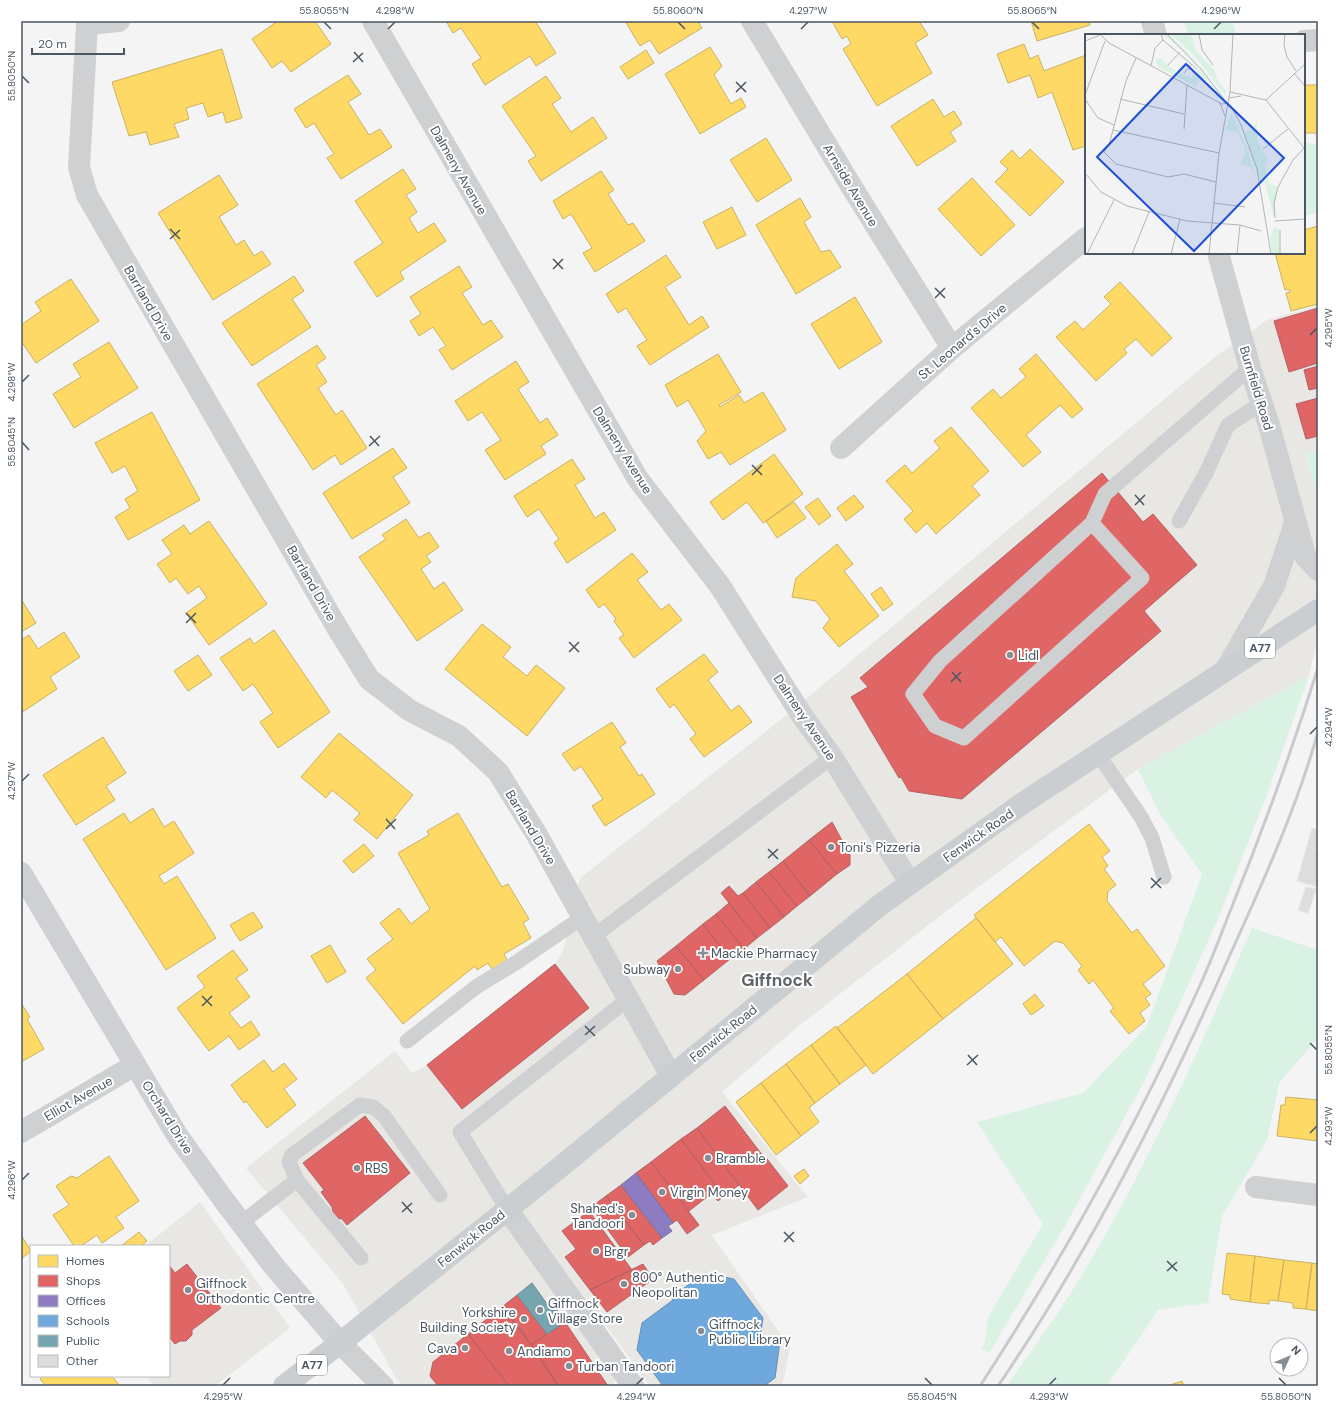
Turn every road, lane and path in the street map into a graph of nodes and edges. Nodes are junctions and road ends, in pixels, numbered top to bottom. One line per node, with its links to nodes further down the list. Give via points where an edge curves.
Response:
1 (119, 21): 25 (street, Barrland Drive, via 87,24 79,167 87,195 369,679 409,710 459,736 498,772)
2 (373, 21): 21 (street, Dalmeny Avenue, via 638,480 720,586 801,714)
3 (752, 21): 10 (street, Arnside Avenue)
4 (1152, 21): 5 (street)
5 (1156, 34)
6 (1318, 40): 7 (street)
7 (1305, 41)
8 (1085, 239): 10 (street, St. Leonard's Drive)
9 (1218, 254): 11 (street, Burnfield Road)
10 (952, 348): 13 (street, St. Leonard's Drive)
11 (1250, 368): 12 (street, Burnfield Road); 15 (lane, via 1113,486 1105,494)
12 (1262, 403): 14 (lane, via 1228,425 1206,473); 16 (street, Burnfield Road)
13 (841, 448)
14 (1179, 521)
15 (1092, 523): 15 (lane, via 1142,578 964,738 935,726 912,694 940,661)
16 (1295, 523): 17 (street, Burnfield Road, via 1305,556); 19 (street, via 1274,586)
17 (1317, 569)
18 (1318, 610): 19 (main road, Fenwick Road / A77)
19 (1225, 671): 20 (main road, Fenwick Road / A77)
20 (1098, 754): 23 (lane, via 1152,838); 24 (main road, Fenwick Road / A77, via 1023,803)
21 (832, 757): 24 (street, Dalmeny Avenue); 26 (lane)
22 (21, 873): 29 (street, Orchard Drive)
23 (1164, 877)
24 (910, 883): 30 (main road, Fenwick Road / A77)
25 (583, 917): 26 (street, Barrland Drive); 28 (lane, via 476,987)
26 (594, 936): 27 (street, Barrland Drive)
27 (627, 1000): 30 (street, Barrland Drive); 36 (lane, via 460,1132)
28 (407, 1041)
29 (136, 1065): 31 (street, Elliot Avenue); 37 (street, Orchard Drive, via 176,1135)
30 (671, 1076): 36 (main road, Fenwick Road / A77)
31 (21, 1132)
32 (297, 1180): 34 (lane, via 289,1162 292,1155 360,1105 372,1107 384,1116); 37 (lane); 38 (lane)
33 (1256, 1187): 35 (street)
34 (440, 1195)
35 (1318, 1195)
36 (507, 1209): 39 (main road, Fenwick Road / A77); 42 (street)
37 (241, 1223): 39 (street, Orchard Drive)
38 (361, 1258)
39 (340, 1343): 40 (main road, Fenwick Road / A77); 41 (street)
40 (284, 1386)
41 (383, 1386)
42 (633, 1386)

